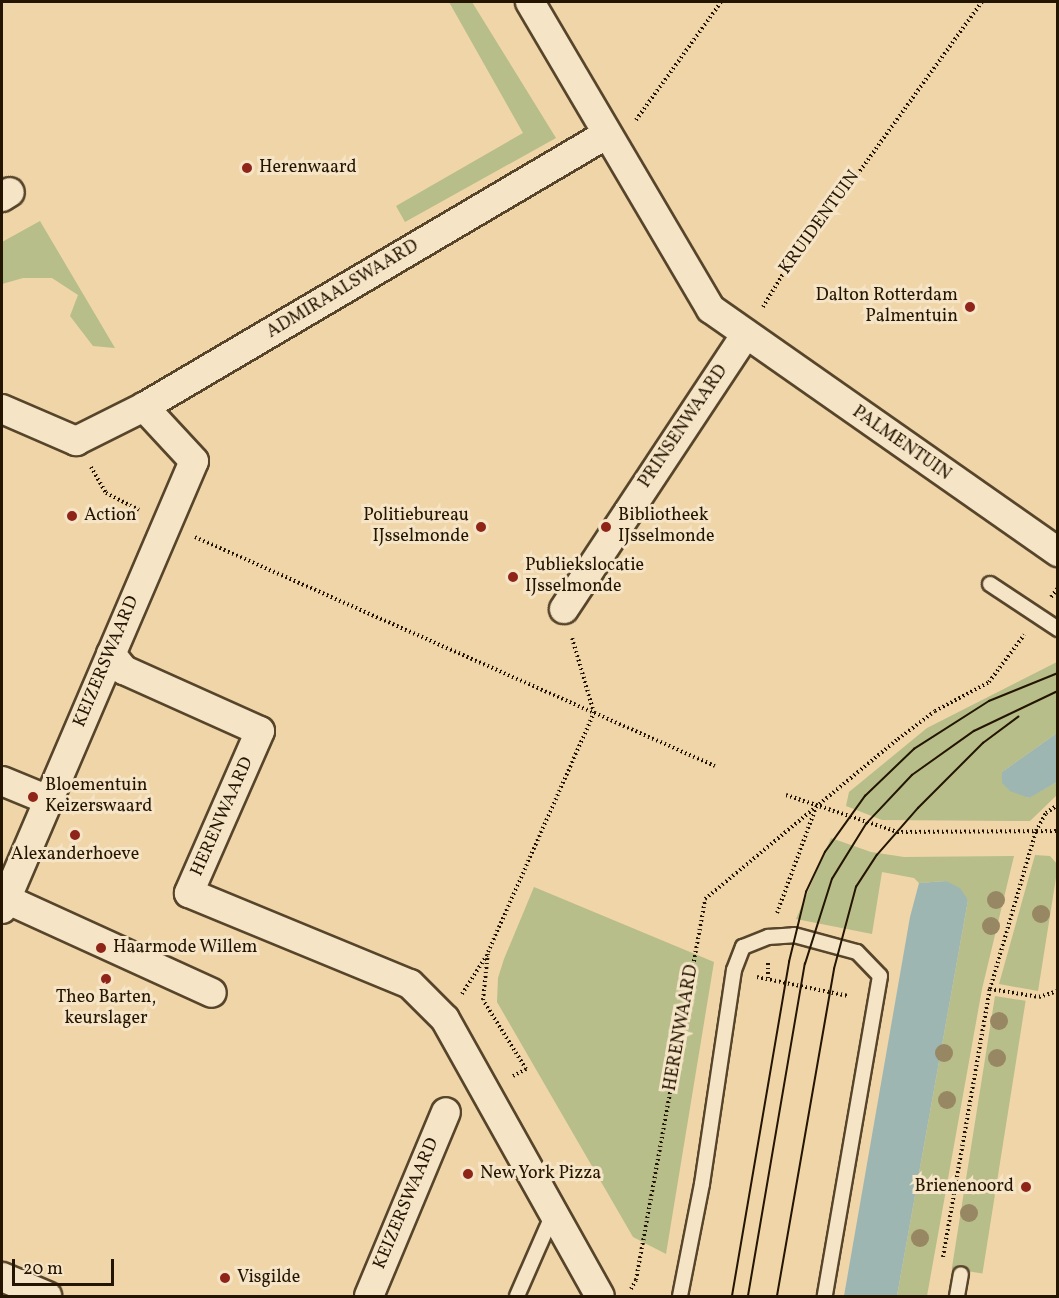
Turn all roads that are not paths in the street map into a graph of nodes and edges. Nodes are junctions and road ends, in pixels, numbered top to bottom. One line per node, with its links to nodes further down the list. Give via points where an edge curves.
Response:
1 (530, 2): 2 (street)
2 (607, 134): 3 (street, via 711,309); 4 (street, ADMIRAALSWAARD)
3 (745, 336): 6 (street, PALMENTUIN); 8 (street, PRINSENWAARD)
4 (144, 407): 5 (street, ADMIRAALSWAARD, via 76,441); 10 (street, KEIZERSWAARD, via 194,461)
5 (2, 409)
6 (1058, 552)
7 (990, 584): 9 (lane)
8 (564, 609)
9 (1058, 629)
10 (111, 654): 12 (street, KEIZERSWAARD); 16 (street, HERENWAARD, via 124,670 260,731 189,893 410,984 445,1019)
11 (2, 781): 12 (street)
12 (48, 800): 13 (street, KEIZERSWAARD)
13 (4, 904): 14 (street, KEIZERSWAARD)
14 (212, 993)
15 (446, 1112): 20 (street, KEIZERSWAARD)
16 (553, 1214): 21 (lane); 22 (street, HERENWAARD)
17 (961, 1274): 25 (lane)
18 (2, 1277): 19 (street)
19 (47, 1296)
20 (369, 1296)
21 (517, 1296)
22 (600, 1296)
23 (680, 1296): 24 (lane, via 702,1184 734,970 742,947 768,937 794,935 840,944 857,952 880,976)
24 (825, 1296)
25 (957, 1296)

